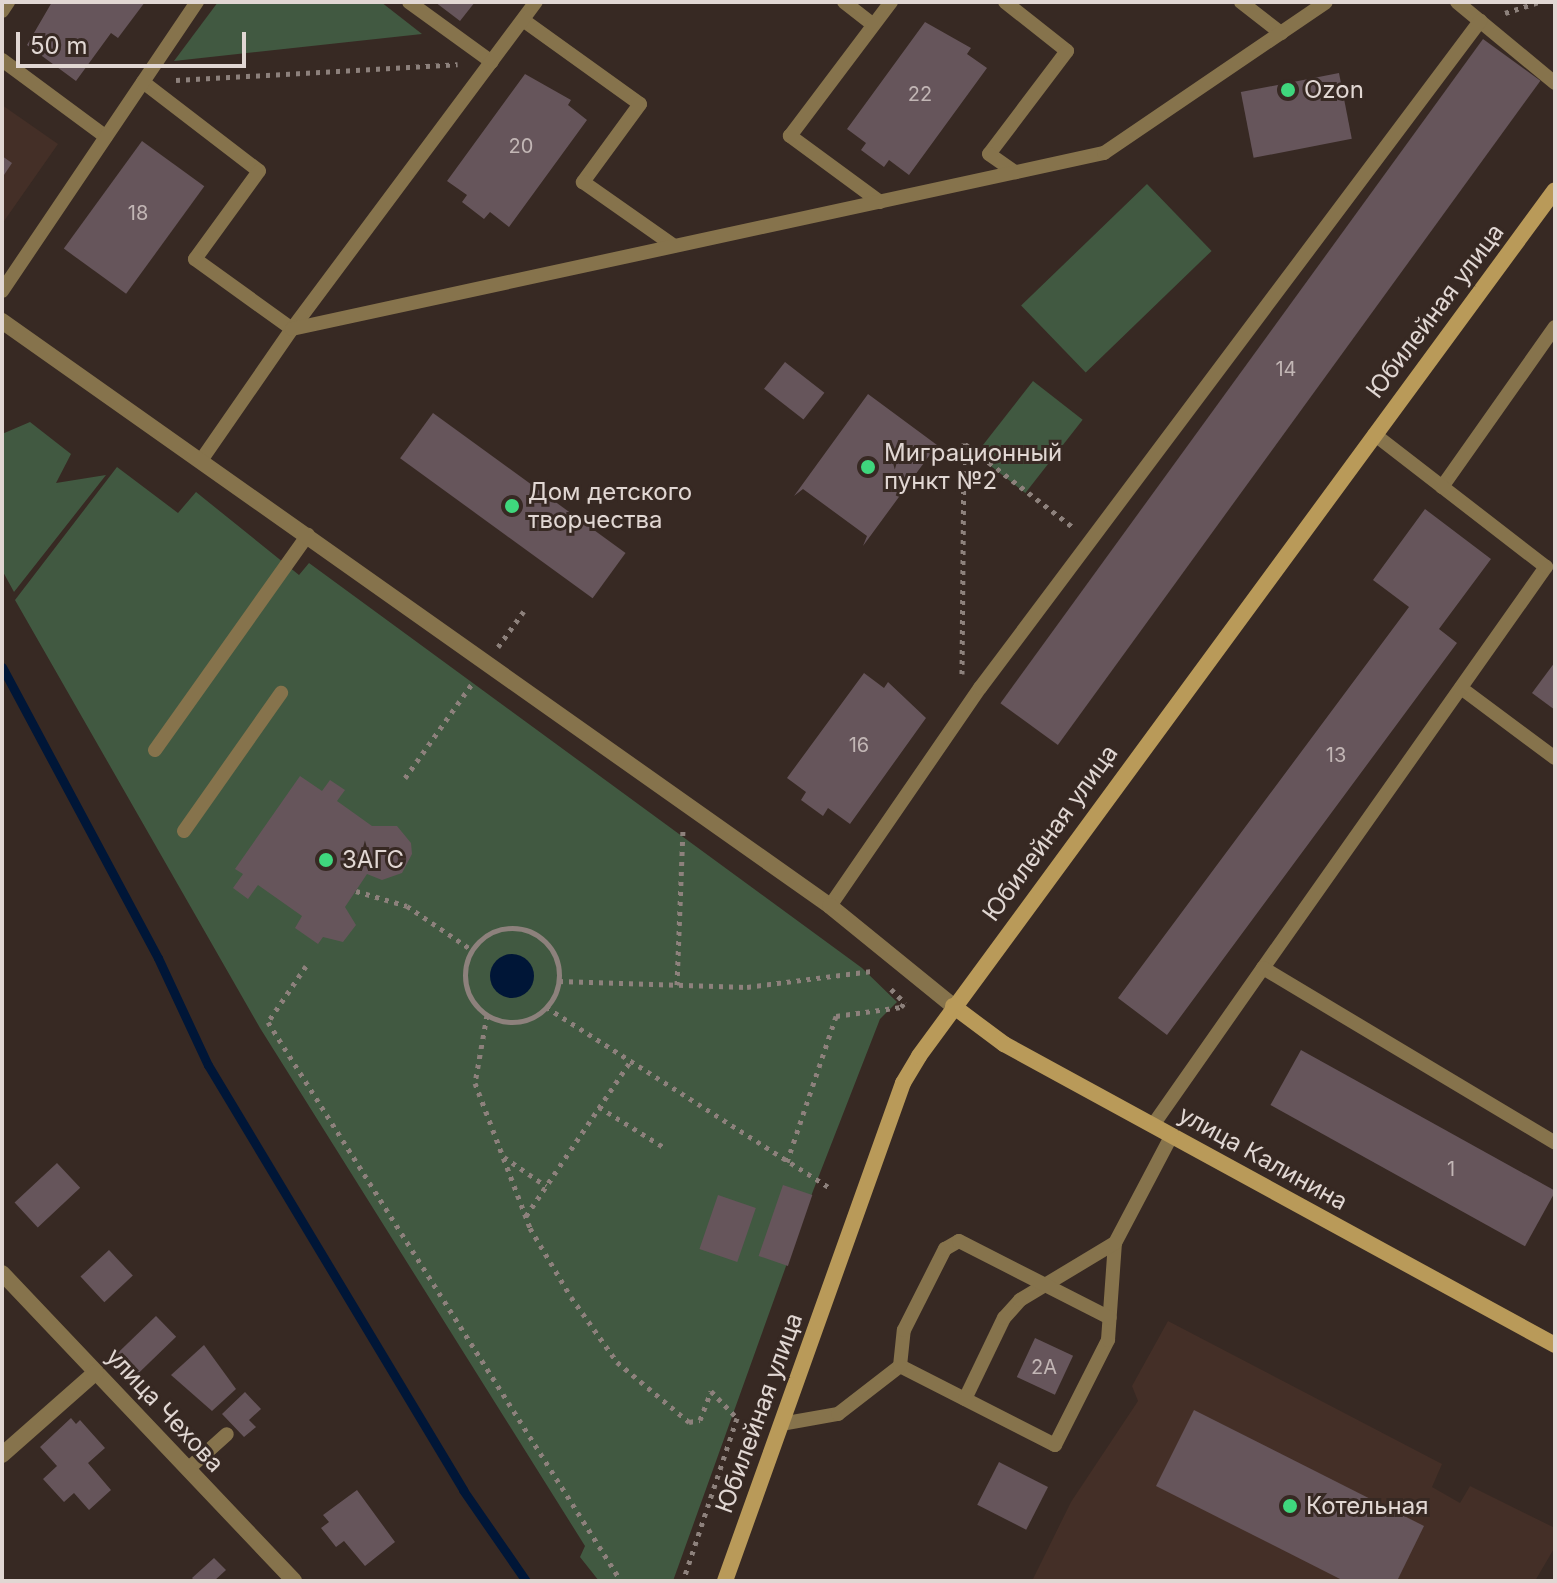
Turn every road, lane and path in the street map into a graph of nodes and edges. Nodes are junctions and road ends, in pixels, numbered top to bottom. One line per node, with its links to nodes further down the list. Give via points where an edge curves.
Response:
1 (8, 2): 12 (lane)
2 (197, 2): 19 (lane)
3 (409, 2): 18 (lane)
4 (536, 2): 13 (lane)
5 (844, 2): 15 (lane)
6 (891, 2): 15 (lane)
7 (1005, 2): 22 (lane, via 1067,51 989,154)
8 (1241, 2): 16 (lane)
9 (1326, 2): 16 (lane)
10 (1457, 2): 14 (lane)
11 (1539, 2): 14 (path)
12 (2, 11)
13 (523, 20): 18 (lane); 25 (lane, via 640,104 583,182)
14 (1480, 21): 20 (lane); 34 (lane)
15 (873, 25): 24 (lane, via 790,136)
16 (1281, 33): 22 (lane, via 1104,153)
17 (2, 60): 21 (lane)
18 (492, 62): 19 (path); 29 (lane)
19 (143, 82): 21 (lane); 29 (lane, via 259,171 195,259)
20 (1555, 83)
21 (106, 137): 26 (lane)
22 (1015, 172): 24 (lane)
23 (1552, 199): 30 (main road, Юбилейная улица)
24 (880, 202): 25 (lane)
25 (674, 246): 29 (lane)
26 (2, 291)
27 (2, 321): 31 (street)
28 (1555, 327): 32 (lane)
29 (292, 329): 31 (lane)
30 (1374, 434): 32 (lane); 54 (main road, Юбилейная улица)
31 (202, 459): 33 (street)
32 (1442, 487): 37 (lane, via 1546,567)
33 (308, 535): 36 (street); 40 (lane)
34 (1091, 540): 39 (lane); 39 (path, via 964,443)
35 (524, 611): 36 (path)
36 (487, 662): 42 (path); 43 (street)
37 (1461, 688): 41 (lane); 49 (lane)
38 (281, 693): 44 (lane)
39 (962, 714): 46 (lane)
40 (155, 750)
41 (1555, 758)
42 (405, 778)
43 (695, 810): 46 (street); 52 (path, via 684,827)
44 (184, 831)
45 (356, 891): 47 (path, via 407,906)
46 (830, 906): 51 (street)
47 (472, 950): 50 (path, via 487,934 502,928 534,933 555,953); 56 (path, via 464,977 468,993)
48 (306, 966): 81 (path, via 268,1022)
49 (1263, 968): 59 (lane); 61 (lane)
50 (559, 981): 52 (path); 55 (path)
51 (921, 981): 53 (path); 54 (street)
52 (677, 985): 53 (path, via 790,985 872,971)
53 (905, 1003): 64 (path, via 836,1016)
54 (953, 1006): 59 (main road, улица Калинина, via 1004,1044); 76 (main road, Юбилейная улица, via 903,1083)
55 (546, 1007): 56 (path, via 524,1021); 57 (path)
56 (487, 1015): 63 (path, via 475,1083)
57 (630, 1062): 58 (path); 64 (path)
58 (599, 1107): 62 (path); 65 (path)
59 (1153, 1125): 60 (main road, улица Калинина)
60 (1172, 1135): 68 (lane); 72 (main road, улица Калинина)
61 (1555, 1143)
62 (665, 1148)
63 (503, 1156): 65 (path); 67 (path)
64 (787, 1162): 66 (path)
65 (546, 1186): 67 (path)
66 (829, 1187)
67 (525, 1217): 82 (path, via 617,1362 689,1422 700,1420 711,1391 737,1418)
68 (1115, 1243): 70 (lane); 71 (lane)
69 (2, 1273): 74 (street, улица Чехова)
70 (1045, 1285): 71 (lane); 73 (lane, via 959,1241 945,1249 904,1330); 75 (lane, via 1004,1318)
71 (1110, 1318): 75 (lane, via 1108,1340 1055,1445)
72 (1555, 1345)
73 (900, 1366): 75 (lane); 76 (lane, via 838,1414)
74 (96, 1372): 78 (street); 79 (street, улица Чехова)
75 (965, 1399)
76 (781, 1424): 83 (main road, Юбилейная улица)
77 (227, 1434): 79 (lane)
78 (2, 1455)
79 (188, 1469): 80 (street, улица Чехова)
80 (294, 1581)
81 (621, 1581)
82 (683, 1581)
83 (725, 1581)

